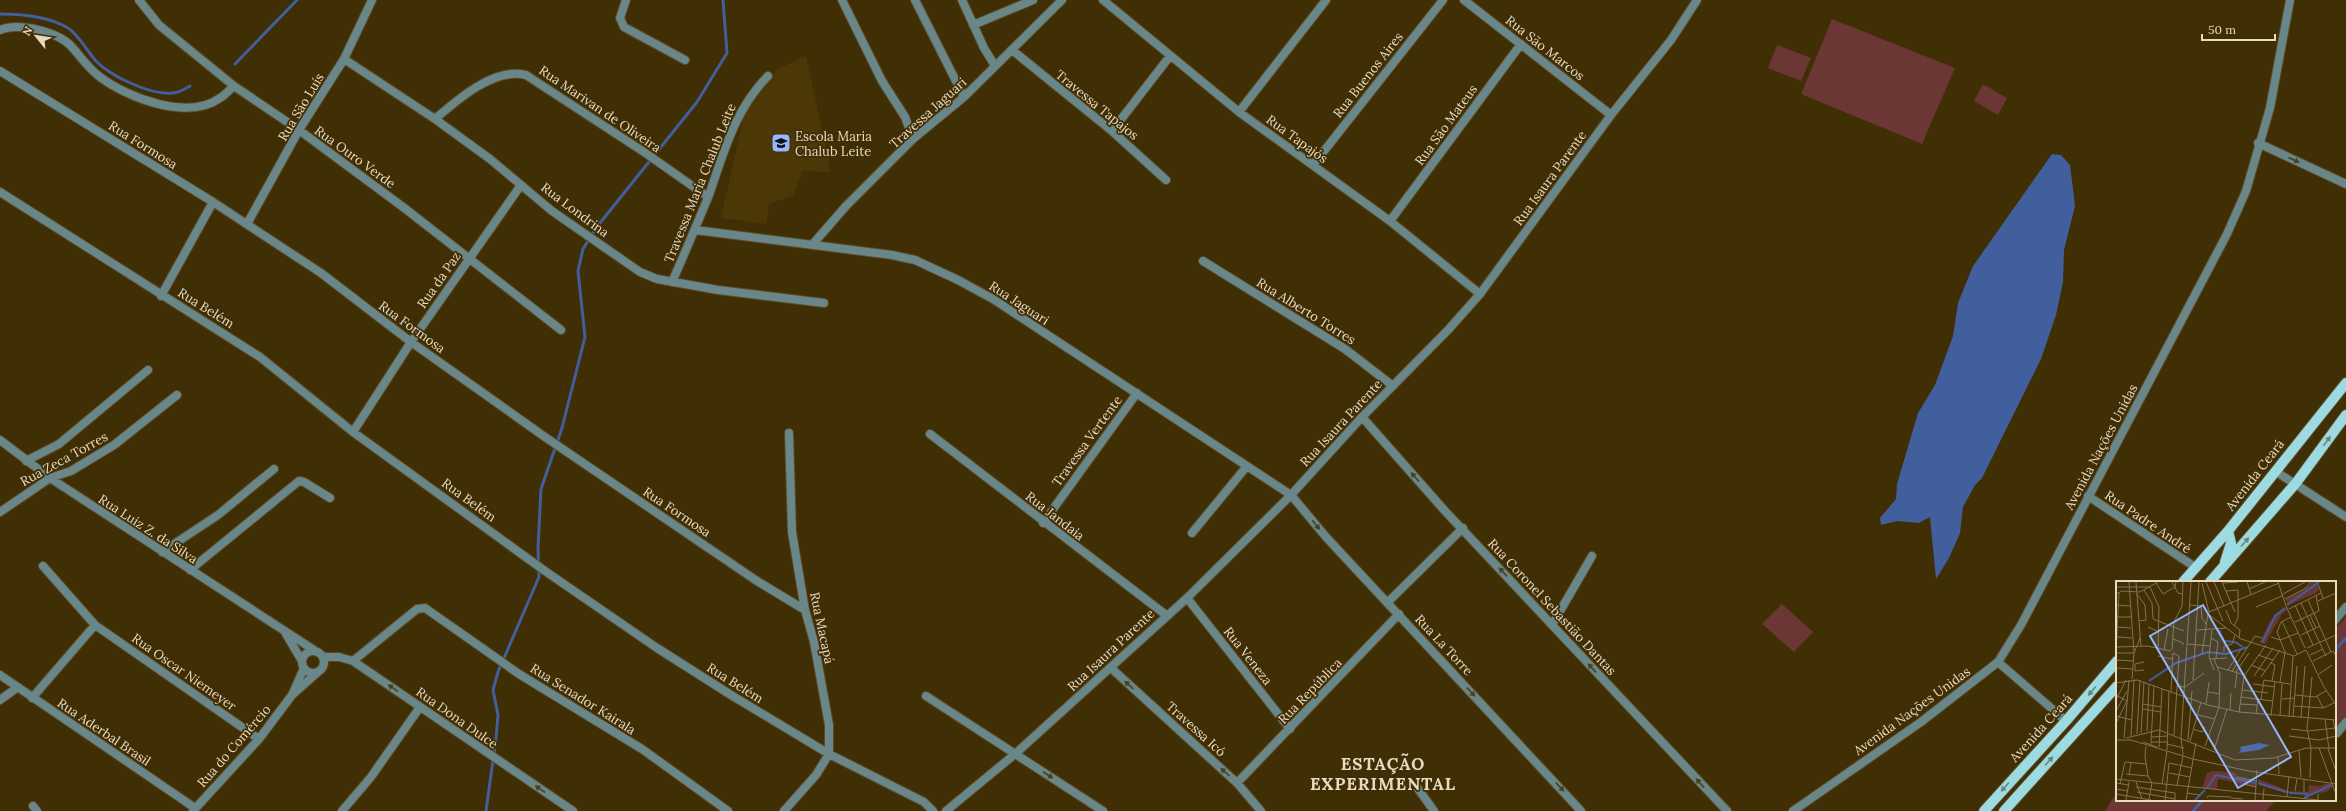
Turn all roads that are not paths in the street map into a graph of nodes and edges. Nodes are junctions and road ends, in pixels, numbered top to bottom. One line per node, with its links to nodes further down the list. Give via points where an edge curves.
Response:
1 (140, 0): 25 (street, Rua Ouro Verde, via 159,25)
2 (372, 0): 20 (street, Rua São Luís)
3 (626, 0): 21 (street, via 620,18 624,27)
4 (842, 0): 32 (street, via 882,81 905,117)
5 (915, 0): 26 (street)
6 (962, 0): 15 (street)
7 (1033, 0): 15 (street)
8 (1062, 0): 18 (street, Travessa Jaguari)
9 (1103, 0): 19 (street, Rua Tapajós)
10 (1326, 0): 27 (street)
11 (1443, 0): 34 (street, Rua Buenos Aires)
12 (1464, 0): 17 (street, Rua São Marcos)
13 (1698, 0): 28 (street, Rua Isaura Parente, via 1671,40)
14 (2290, 0): 33 (street, Avenida Nações Unidas, via 2270,108)
15 (973, 25): 22 (street)
16 (0, 30): 25 (street, via 29,28 54,35 71,46 81,60 100,77 142,100 198,106 219,99)
17 (1521, 44): 28 (street, Rua São Marcos); 41 (street, Rua São Mateus)
18 (1012, 50): 22 (street, Travessa Jaguari); 31 (street, Travessa Tapajos)
19 (1170, 56): 27 (street, Rua Tapajós); 31 (street)
20 (344, 59): 29 (street, Rua Londrina); 30 (street, Rua São Luís)
21 (685, 60)
22 (995, 66): 26 (street, Travessa Jaguari)
23 (0, 71): 40 (street, Rua Formosa)
24 (768, 76): 39 (street, Travessa Maria Chalub Leite, via 753,90 741,111)
25 (234, 86): 30 (street, Rua Ouro Verde)
26 (964, 97): 32 (street, Travessa Jaguari)
27 (1240, 112): 34 (street, Rua Tapajós)
28 (1611, 115): 48 (street, Rua Isaura Parente)
29 (434, 119): 37 (street, Rua Londrina); 39 (street, Rua Marivan de Oliveira, via 468,91 520,73 538,81)
30 (299, 130): 42 (street, Rua São Luís); 45 (street, Rua Ouro Verde)
31 (1112, 132): 35 (street, Travessa Tapajos)
32 (913, 139): 44 (street, Travessa Jaguari, via 846,206)
33 (2258, 143): 36 (street, one-way to 36); 71 (street, Avenida Nações Unidas, via 2246,191 2227,234)
34 (1313, 165): 41 (street, Rua Tapajós)
35 (1166, 180)
36 (2346, 184)
37 (521, 185): 45 (street, Rua da Paz); 47 (street, Rua Londrina, via 552,212 640,272)
38 (0, 192): 49 (street, Rua Belém)
39 (708, 197): 43 (street, Travessa Maria Chalub Leite)
40 (213, 202): 42 (street, Rua Formosa); 49 (street)
41 (1390, 220): 48 (street, Rua Tapajós)
42 (247, 224): 52 (street, Rua Formosa, via 321,273)
43 (695, 230): 44 (street, Rua Jaguari); 47 (street, Travessa Maria Chalub Leite)
44 (812, 245): 56 (street, Rua Jaguari, via 892,255 929,266 993,299)
45 (469, 258): 51 (street, Rua Ouro Verde); 52 (street, Rua da Paz)
46 (1203, 261): 55 (street, Rua Alberto Torres, via 1345,348)
47 (672, 282): 50 (street, Rua Londrina)
48 (1480, 294): 55 (street, Rua Isaura Parente)
49 (161, 296): 60 (street, Rua Belém, via 182,305 260,357)
50 (824, 303)
51 (561, 330)
52 (411, 342): 60 (street, Rua da Paz); 90 (street, Rua Formosa, via 545,437 757,581)
53 (148, 370): 64 (street, via 59,444)
54 (2346, 383): 67 (main road, Avenida Ceará)
55 (1393, 386): 59 (street, Rua Isaura Parente)
56 (1137, 393): 65 (street, Rua Jaguari); 75 (street, Travessa Vertente)
57 (177, 395): 68 (street, Rua Zeca Torres, via 114,445 71,471)
58 (2346, 415): 69 (main road, one-way to 58)
59 (1362, 417): 70 (street, Rua Isaura Parente); 76 (street, Rua Coronel Sebastião Dantas, one-way to 59)
60 (353, 432): 118 (street, Rua Belém, via 545,571 731,695)
61 (789, 433): 90 (street, Rua Macapá, via 792,532)
62 (930, 434): 75 (street, Rua Jandaia)
63 (0, 440): 64 (street, Rua Luiz Z. da Silva)
64 (26, 460): 68 (street, Rua Luiz Z. da Silva)
65 (1247, 466): 70 (street, Rua Jaguari); 78 (street)
66 (274, 469): 79 (street, via 218,515)
67 (2275, 471): 69 (street); 77 (main road, Avenida Ceará)
68 (50, 478): 73 (street, Rua Zeca Torres); 79 (street, Rua Luiz Z. da Silva)
69 (2296, 483): 74 (street); 84 (main road, one-way to 69)
70 (1291, 495): 87 (street, Rua Isaura Parente); 88 (street, Rua La Torre, one-way to 88)
71 (2088, 496): 82 (street, Rua Padre André); 100 (street, Avenida Nações Unidas, via 2021,625)
72 (330, 498): 83 (street, via 304,482 299,482)
73 (0, 512)
74 (2346, 517)
75 (1043, 523): 92 (street, Rua Jandaia)
76 (1463, 528): 88 (street); 95 (street, Rua Coronel Sebastião Dantas, one-way to 76)
77 (2228, 531): 82 (main road, Avenida Ceará); 84 (main road, via 2231,543)
78 (1192, 533)
79 (162, 552): 83 (street, Rua Luiz Z. da Silva)
80 (1592, 556): 95 (street)
81 (43, 566): 94 (street, Rua Oscar Niemeyer)
82 (2194, 567): 85 (main road, Avenida Ceará)
83 (190, 570): 96 (street, Rua Luiz Z. da Silva)
84 (2220, 571): 86 (main road)
85 (2184, 581)
86 (2211, 581)
87 (1187, 598): 92 (street, Rua Isaura Parente); 115 (street, Rua Veneza)
88 (1387, 603): 91 (street, Rua La Torre)
89 (2346, 607): 93 (street)
90 (805, 610): 118 (street, Rua Macapá, via 814,642 829,725)
91 (1399, 614): 115 (street, Rua República); 132 (street, Rua La Torre, one-way to 132)
92 (1166, 615): 103 (street, Rua Isaura Parente)
93 (2336, 619)
94 (95, 625): 110 (street); 117 (street, Rua Oscar Niemeyer)
95 (1552, 625): 133 (street, Rua Coronel Sebastião Dantas, one-way to 95)
96 (286, 633): 97 (street, Rua Luiz Z. da Silva); 102 (street, Rua Luiz Z. da Silva)
97 (314, 650): 98 (street); 102 (street, via 307,652)
98 (323, 657): 99 (street, Rua Dona Dulce, via 339,657); 104 (street, via 324,663)
99 (353, 661): 112 (street, Rua Dona Dulce, one-way to 99); 125 (street, Rua Senador Kairala, via 417,609 425,608 510,668 642,749)
100 (1998, 662): 113 (street); 134 (street, Avenida Nações Unidas, via 1921,722)
101 (2116, 662): 113 (main road, Avenida Ceará, one-way to 113)
102 (303, 664): 104 (street, via 309,672); 108 (street, Rua do Comércio)
103 (1111, 668): 119 (street, Rua Isaura Parente); 120 (street, Travessa Icó, one-way to 103)
104 (319, 671): 108 (street, Rua do Comércio)
105 (0, 675): 107 (street, Rua Aderbal Brasil)
106 (2116, 687): 136 (main road, one-way to 106)
107 (18, 688): 110 (street, Rua Aderbal Brasil); 111 (street)
108 (292, 695): 117 (street, Rua do Comércio)
109 (926, 696): 119 (street)
110 (32, 698): 122 (street, Rua Aderbal Brasil)
111 (0, 700)
112 (420, 707): 123 (street, via 371,777); 124 (street, Rua Dona Dulce, one-way to 112)
113 (2066, 721): 135 (main road, Avenida Ceará, one-way to 135)
114 (2346, 722): 116 (street)
115 (1290, 729): 120 (street, Rua República)
116 (2337, 733)
117 (259, 739): 122 (street, Rua do Comércio)
118 (829, 754): 126 (street, via 816,775); 127 (street, Rua Belém, via 917,798)
119 (1015, 754): 128 (street, Rua Isaura Parente); 129 (street, one-way to 129)
120 (1237, 783): 130 (street, Travessa Icó)
121 (1416, 786): 131 (street)
122 (194, 809)
123 (342, 811)
124 (573, 811)
125 (728, 811)
126 (784, 811)
127 (933, 811)
128 (946, 811)
129 (1103, 811)
130 (1261, 811)
131 (1434, 811)
132 (1581, 811)
133 (1727, 811)
134 (1793, 811)
135 (1984, 811)
136 (2004, 811)

